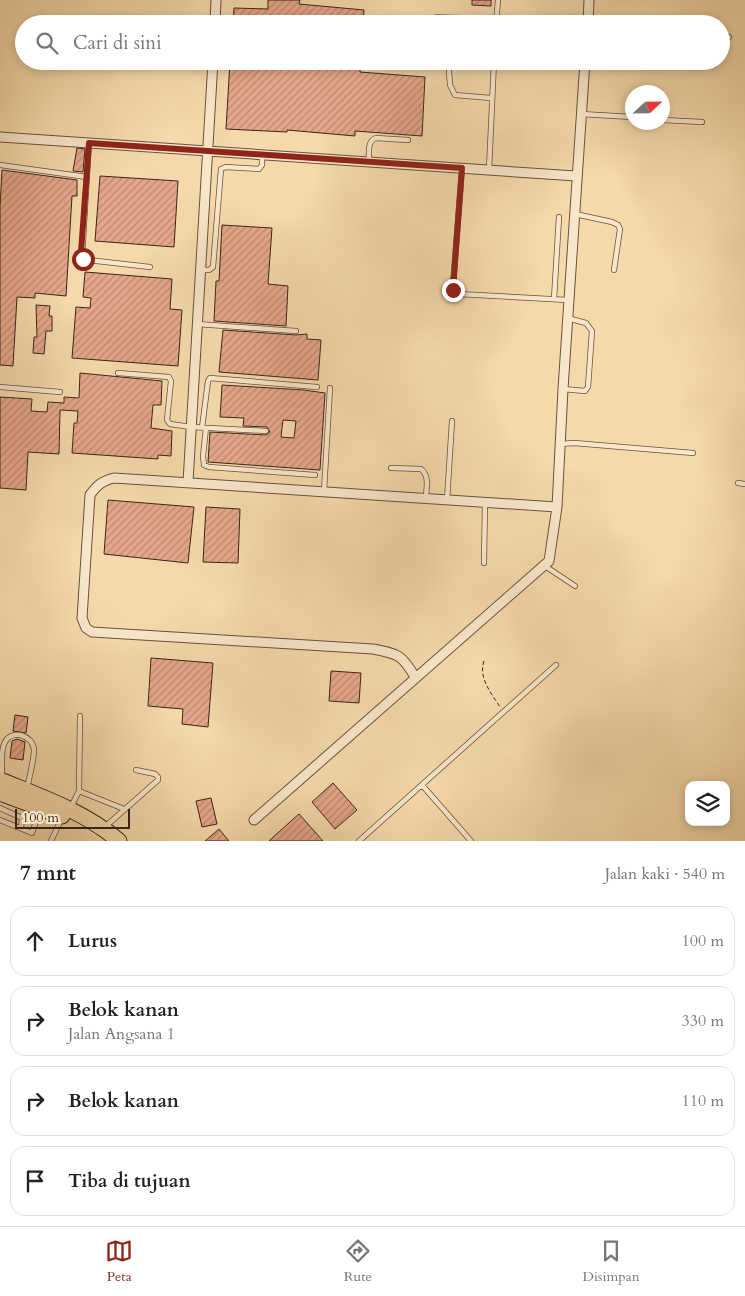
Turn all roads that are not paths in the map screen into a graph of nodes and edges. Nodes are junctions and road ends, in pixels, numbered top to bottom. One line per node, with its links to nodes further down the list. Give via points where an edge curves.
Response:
1 (216, 0): 4 (street)
2 (498, 0): 5 (lane)
3 (589, 0): 6 (street)
4 (215, 15)
5 (497, 15)
6 (588, 15)
7 (212, 70): 19 (street)
8 (493, 70): 11 (lane)
9 (584, 70): 12 (street)
10 (449, 71): 11 (lane, via 450,85 455,94)
11 (491, 98): 24 (lane)
12 (581, 114): 13 (lane); 25 (street)
13 (625, 117)
14 (670, 120): 15 (lane)
15 (702, 122)
16 (0, 137): 18 (street)
17 (408, 140): 21 (lane, via 372,139)
18 (89, 143): 19 (street); 26 (lane)
19 (207, 151): 20 (street); 30 (street)
20 (262, 154): 21 (street); 30 (lane, via 259,169 221,169 212,267)
21 (369, 162): 23 (street)
22 (0, 165): 26 (lane)
23 (462, 168): 24 (street); 32 (lane, via 453,292)
24 (489, 170): 25 (street)
25 (576, 176): 27 (street)
26 (87, 177): 29 (lane, via 83,259)
27 (574, 214): 31 (lane, via 618,224); 33 (street)
28 (559, 217): 32 (lane)
29 (150, 267)
30 (200, 270): 35 (street)
31 (614, 270)
32 (554, 299): 33 (lane)
33 (568, 300): 34 (street)
34 (567, 318): 41 (street); 41 (lane, via 586,323 592,331 587,390)
35 (197, 324): 36 (lane); 44 (street)
36 (296, 331)
37 (118, 373): 44 (lane, via 169,377 168,423)
38 (0, 386): 42 (lane)
39 (317, 386): 45 (lane, via 210,378)
40 (330, 388): 54 (lane)
41 (563, 389): 47 (street)
42 (60, 392)
43 (452, 421): 56 (lane)
44 (192, 427): 45 (lane); 51 (street)
45 (204, 428): 46 (lane); 50 (lane, via 204,465)
46 (266, 431)
47 (560, 444): 48 (lane); 58 (street)
48 (694, 453)
49 (391, 468): 55 (lane, via 424,471 427,475)
50 (315, 475)
51 (188, 482): 54 (street); 63 (street, via 114,478 97,485 90,495 82,618 86,628 96,633 373,649 400,656)
52 (738, 483): 53 (lane)
53 (745, 484)
54 (324, 491): 55 (street)
55 (426, 498): 56 (street)
56 (447, 500): 57 (street)
57 (485, 502): 58 (street); 59 (lane)
58 (558, 507): 60 (street, via 550,558)
59 (484, 563)
60 (545, 566): 61 (lane); 63 (street)
61 (575, 586)
62 (556, 665): 67 (lane)
63 (415, 677): 75 (street)
64 (80, 716): 69 (lane)
65 (136, 770): 72 (lane, via 155,774 158,780)
66 (1, 785): 68 (main road); 68 (lane, via 6,740 12,736 27,736 34,749); 71 (main road)
67 (422, 785): 80 (lane); 81 (lane)
68 (27, 791): 73 (main road)
69 (79, 791): 72 (lane); 73 (lane)
70 (0, 808): 76 (lane, via 22,818)
71 (40, 808): 73 (main road); 76 (lane, via 32,832)
72 (124, 809): 77 (lane)
73 (66, 813): 77 (main road, via 90,831); 78 (lane)
74 (0, 820): 76 (lane)
75 (254, 820)
76 (21, 828)
77 (104, 834): 79 (main road)
78 (51, 841)
79 (119, 841)
80 (359, 841)
81 (471, 841)

